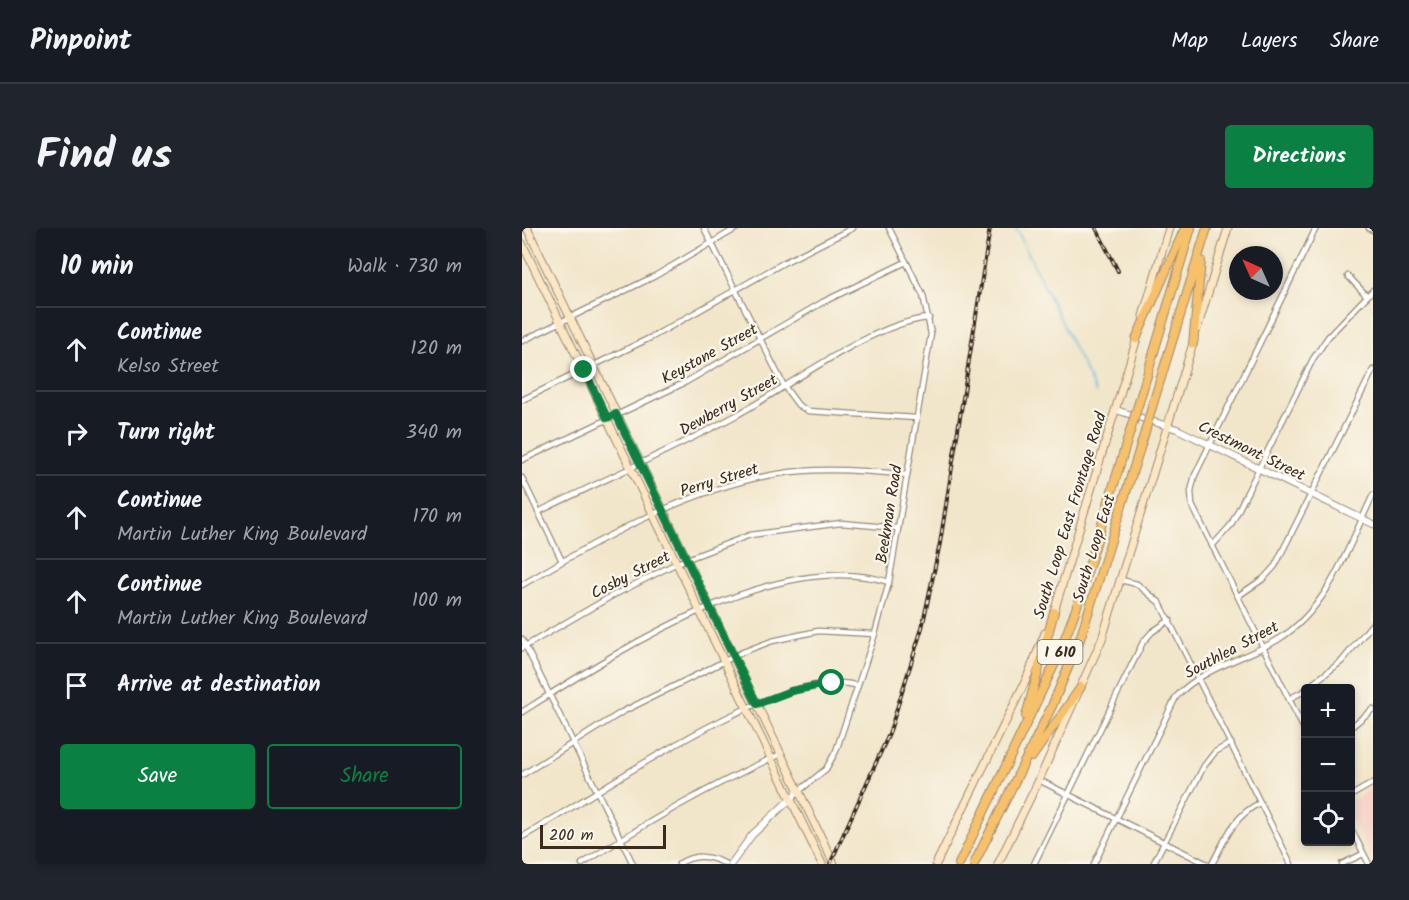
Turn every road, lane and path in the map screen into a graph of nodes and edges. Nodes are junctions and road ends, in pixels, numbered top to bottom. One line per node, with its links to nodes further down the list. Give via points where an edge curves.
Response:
1 (704, 228): 14 (street)
2 (737, 228): 14 (street)
3 (853, 228): 19 (street)
4 (889, 228): 15 (street, Beekman Road)
5 (1169, 228): 26 (main road, South Loop East Frontage Road)
6 (1185, 228): 26 (highway)
7 (1191, 228): 88 (highway, South Loop East / I 610, bridge, via 1076,609 1058,659)
8 (1207, 228): 12 (highway, South Loop East / I 610)
9 (1228, 228): 28 (main road)
10 (1316, 228): 39 (street)
11 (526, 230): 16 (main road)
12 (1203, 242): 28 (highway); 92 (highway, South Loop East / I 610, bridge, via 1080,639)
13 (522, 243): 17 (main road)
14 (711, 243): 19 (street); 22 (street)
15 (906, 262): 23 (street, Beekman Road); 25 (street, Keystone Street)
16 (546, 269): 17 (main road); 22 (main road)
17 (537, 274): 24 (main road)
18 (1348, 276): 21 (street)
19 (736, 290): 25 (street); 29 (street)
20 (1373, 290): 21 (street)
21 (1367, 296): 43 (street, via 1313,359)
22 (570, 318): 24 (street); 29 (main road)
23 (929, 318): 32 (street, Dewberry Street, via 897,325); 37 (street, Beekman Road, via 931,334)
24 (561, 323): 27 (street); 30 (main road)
25 (760, 338): 32 (street); 35 (street, Keystone Street, via 686,381)
26 (1136, 339): 34 (main road, South Loop East Frontage Road)
27 (522, 341)
28 (1192, 344): 38 (main road)
29 (594, 366): 30 (street); 35 (main road)
30 (584, 370): 33 (street); 36 (main road)
31 (1373, 370): 46 (street)
32 (784, 386): 37 (street, via 798,405 808,411); 41 (street, Dewberry Street, via 737,415)
33 (522, 400)
34 (1116, 410): 38 (street, Crestmont Street); 64 (main road, South Loop East Frontage Road)
35 (616, 414): 36 (street, Keystone Street); 41 (main road)
36 (607, 418): 40 (street, Keystone Street); 42 (main road)
37 (916, 418): 44 (street, Beekman Road)
38 (1169, 425): 39 (street, Crestmont Street); 58 (main road)
39 (1210, 444): 43 (street, Crestmont Street); 54 (street, via 1193,483 1192,504)
40 (522, 460)
41 (640, 463): 42 (street, Dewberry Street); 48 (main road)
42 (631, 467): 49 (street, Dewberry Street); 50 (main road)
43 (1258, 468): 46 (street, Crestmont Street); 54 (street, via 1231,525)
44 (906, 475): 48 (street, Perry Street, via 865,470 802,471 717,489); 53 (street, Beekman Road)
45 (522, 478): 49 (street)
46 (1310, 493): 51 (street, Crestmont Street); 61 (street, via 1275,566)
47 (1373, 495): 51 (street, Southlea Street)
48 (664, 511): 50 (street, Perry Street); 55 (main road)
49 (538, 512): 56 (street)
50 (654, 515): 56 (street, Perry Street); 57 (main road)
51 (1362, 518): 52 (street, Crestmont Street); 70 (street, Southlea Street, via 1318,603 1298,626)
52 (1373, 524)
53 (898, 528): 55 (street, Cosby Street, via 841,522 803,526 750,535); 59 (street, Beekman Road)
54 (1212, 546): 61 (street)
55 (687, 559): 57 (street, Cosby Street); 62 (main road)
56 (562, 561): 60 (street, Perry Street)
57 (677, 563): 63 (main road); 69 (street, Cosby Street)
58 (1122, 580): 65 (street, via 1148,592); 76 (main road)
59 (889, 582): 62 (street, via 837,576 798,579); 67 (street, Beekman Road)
60 (522, 585)
61 (1238, 596): 70 (street)
62 (710, 608): 63 (street); 71 (main road)
63 (700, 612): 72 (main road); 78 (street, via 641,640)
64 (1054, 612): 88 (highway, via 1036,688); 114 (main road, South Loop East Frontage Road, via 1026,680)
65 (1170, 621): 73 (street); 98 (street, via 1143,642)
66 (1373, 623): 74 (street, via 1342,661)
67 (875, 634): 71 (street, via 818,631 772,641); 75 (street, Beekman Road)
68 (522, 639): 69 (street)
69 (524, 647): 78 (street)
70 (1263, 647): 73 (street, Southlea Street); 79 (street)
71 (734, 656): 72 (street); 80 (main road)
72 (724, 661): 81 (main road); 86 (street, via 632,707)
73 (1199, 678): 87 (street); 101 (street, Southlea Street, via 1176,697)
74 (1312, 684)
75 (858, 686): 80 (street, via 832,683 791,691); 95 (street, Beekman Road, via 836,751 825,769)
76 (1082, 687): 92 (highway); 93 (main road)
77 (1301, 692): 79 (street)
78 (550, 694): 83 (street); 86 (street)
79 (1289, 699): 84 (street)
80 (757, 704): 81 (street); 89 (main road)
81 (747, 709): 90 (main road); 96 (street, via 673,746)
82 (1373, 709): 85 (street)
83 (522, 712)
84 (1301, 724)
85 (1355, 724)
86 (575, 742): 91 (street); 96 (street)
87 (1231, 743): 100 (street); 105 (street, via 1215,752 1204,766)
88 (1015, 750): 115 (highway, South Loop East / I 610)
89 (781, 754): 90 (street); 95 (main road)
90 (772, 758): 99 (main road); 104 (street, via 678,804)
91 (522, 775)
92 (1017, 777): 116 (highway, South Loop East / I 610)
93 (1039, 780): 98 (street); 117 (main road)
94 (1373, 783): 97 (street)
95 (799, 791): 99 (street); 107 (main road)
96 (596, 792): 102 (street); 104 (street)
97 (1355, 793)
98 (1068, 795): 101 (street); 118 (street)
99 (790, 798): 108 (main road); 112 (street)
100 (1260, 803): 122 (street, via 1235,821); 123 (street)
101 (1116, 819): 105 (street); 119 (street, Southlea Street)
102 (522, 837)
103 (1355, 837): 106 (street)
104 (620, 840): 109 (street); 110 (street)
105 (1164, 842): 120 (street); 121 (street)
106 (1363, 854): 124 (street); 125 (street)
107 (830, 855): 108 (main road); 113 (main road)
108 (822, 862)
109 (582, 864)
110 (633, 864)
111 (679, 864): 112 (street, via 698,856)
112 (728, 864)
113 (834, 864)
114 (936, 864)
115 (959, 864)
116 (974, 864)
117 (998, 864)
118 (1034, 864)
119 (1094, 864)
120 (1153, 864)
121 (1207, 864)
122 (1212, 864)
123 (1291, 864)
124 (1342, 864)
125 (1369, 864)

